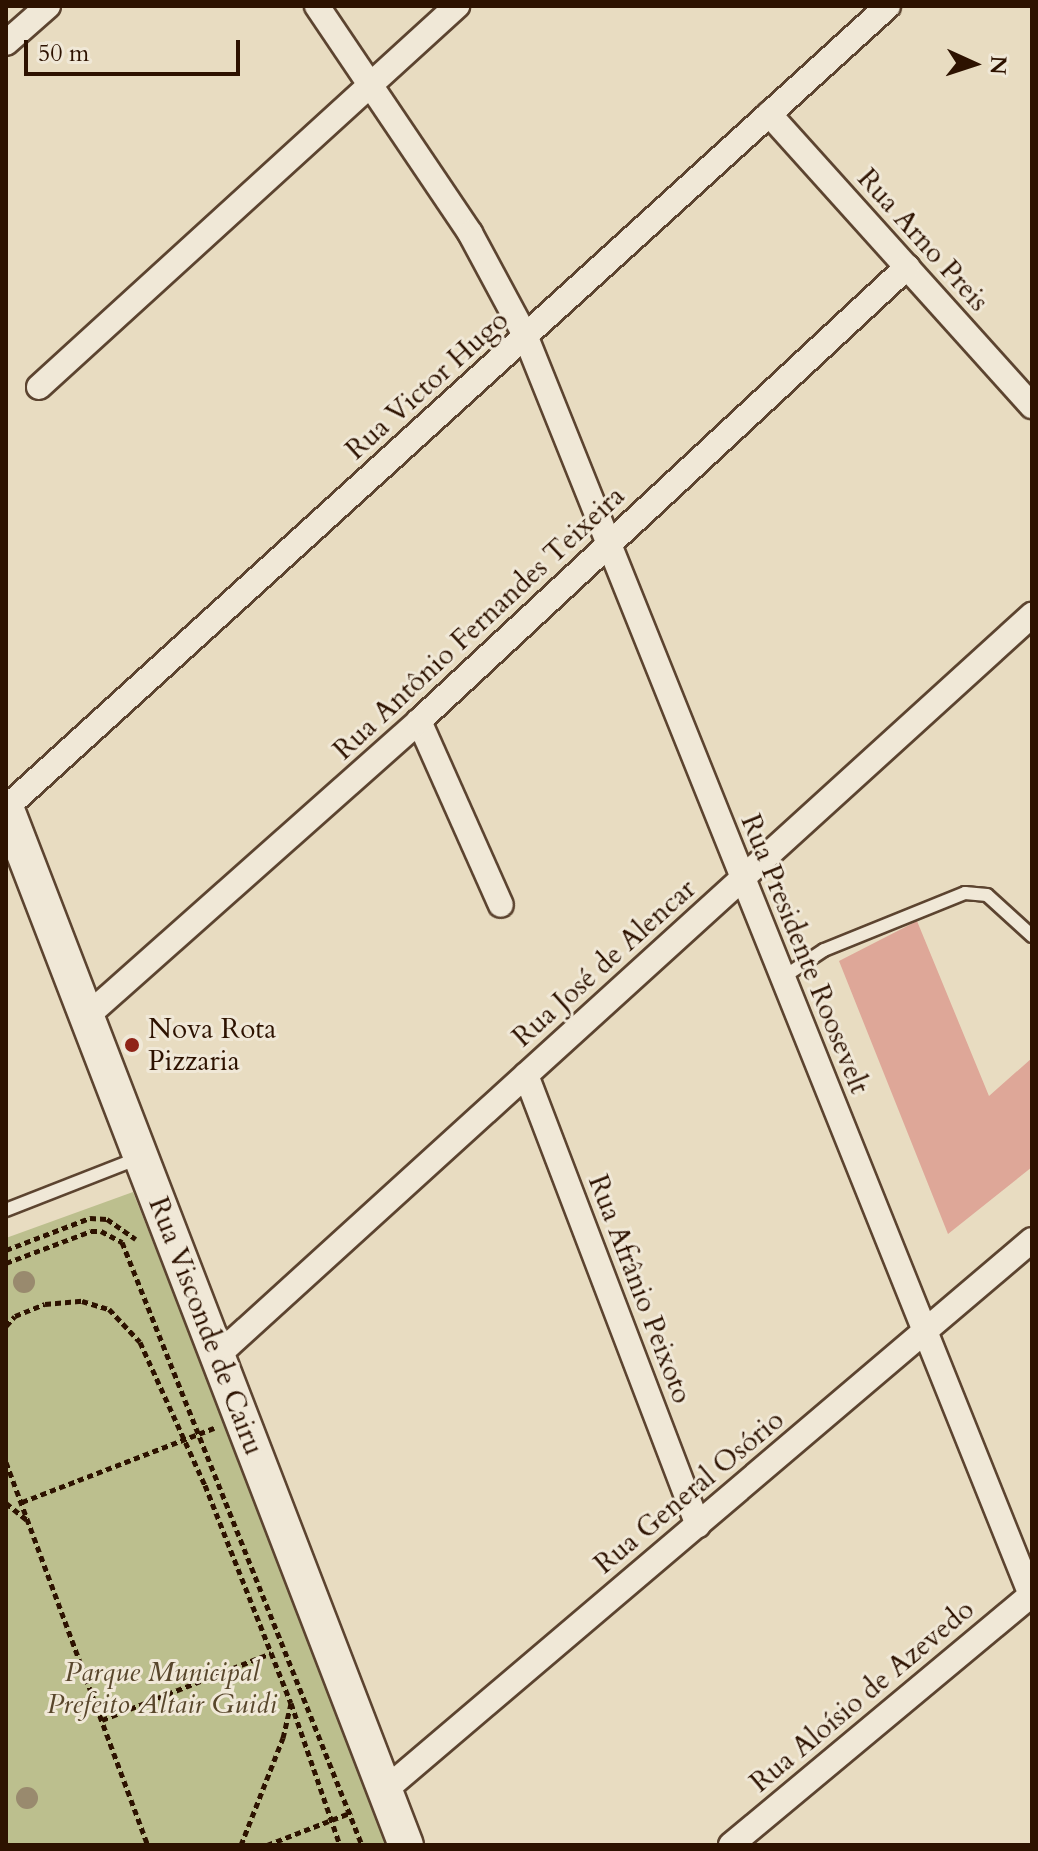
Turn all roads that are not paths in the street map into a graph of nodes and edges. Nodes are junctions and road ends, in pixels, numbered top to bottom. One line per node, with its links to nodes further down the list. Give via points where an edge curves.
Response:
1 (48, 6): 5 (street)
2 (317, 6): 6 (street, Rua Presidente Roosevelt)
3 (457, 6): 6 (street)
4 (888, 6): 7 (street, Rua Victor Hugo)
5 (6, 43)
6 (372, 85): 9 (street, Rua Presidente Roosevelt, via 470,233); 10 (street)
7 (769, 114): 8 (street, Rua Arno Preis); 9 (street, Rua Victor Hugo)
8 (907, 267): 11 (street, Rua Arno Preis); 12 (street, Rua Antônio Fernandes Teixeira)
9 (525, 335): 12 (street, Rua Presidente Roosevelt); 15 (street, Rua Victor Hugo)
10 (39, 387)
11 (1032, 406)
12 (610, 545): 14 (street, Rua Antônio Fernandes Teixeira); 16 (street, Rua Presidente Roosevelt)
13 (1032, 615): 16 (street, Rua José de Alencar)
14 (419, 721): 17 (street); 20 (street, Rua Antônio Fernandes Teixeira)
15 (6, 807): 20 (street, Rua Visconde de Cairu)
16 (742, 878): 19 (street, Rua Presidente Roosevelt); 21 (street, Rua José de Alencar)
17 (501, 905)
18 (1032, 936): 19 (lane, via 987,895 965,893 824,950)
19 (782, 978): 25 (street, Rua Presidente Roosevelt)
20 (87, 1016): 22 (street, Rua Visconde de Cairu)
21 (526, 1075): 26 (street, Rua José de Alencar); 27 (street, Rua Afrânio Peixoto)
22 (142, 1157): 23 (lane); 26 (street, Rua Visconde de Cairu)
23 (6, 1210)
24 (1032, 1240): 25 (street, Rua General Osório)
25 (925, 1332): 27 (street, Rua General Osório); 28 (street, Rua Presidente Roosevelt)
26 (217, 1356): 29 (street, Rua Visconde de Cairu, via 227,1423)
27 (698, 1525): 29 (street, Rua General Osório)
28 (1032, 1594): 31 (street, Rua Aloísio de Azevedo)
29 (385, 1790): 30 (street, Rua Visconde de Cairu)
30 (406, 1845)
31 (731, 1845)

